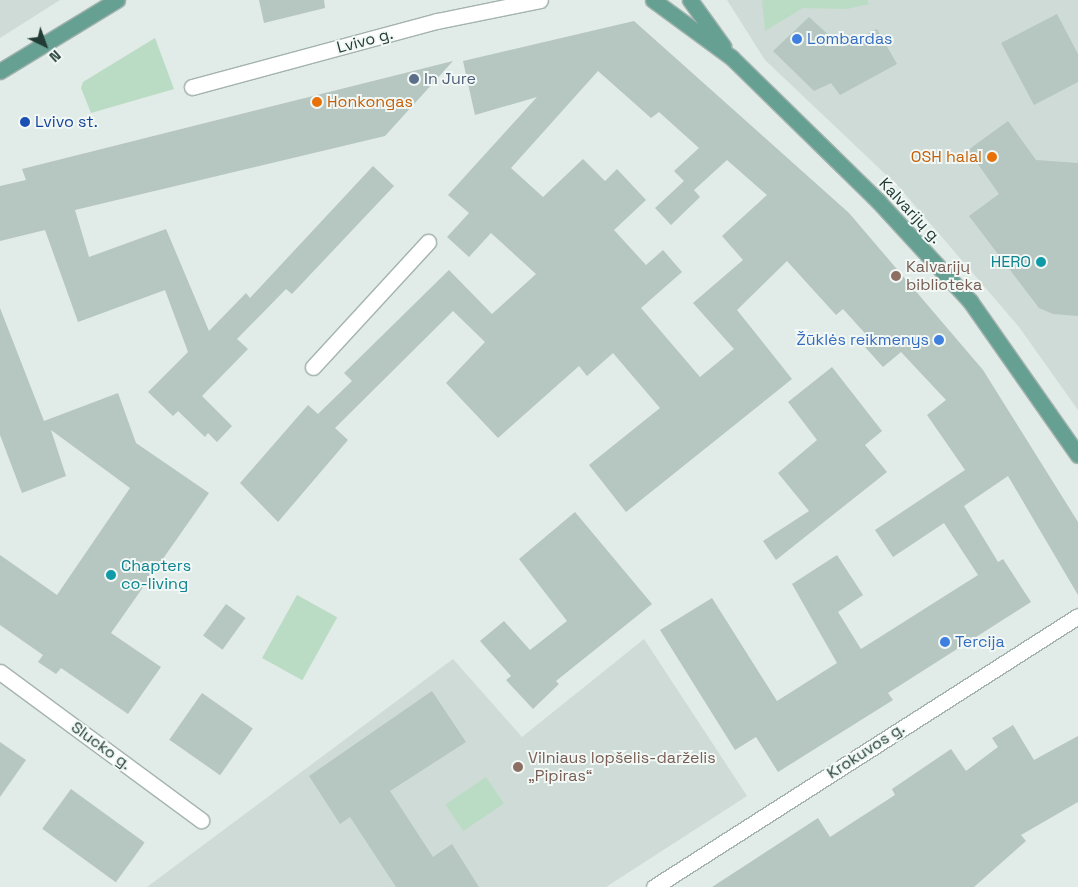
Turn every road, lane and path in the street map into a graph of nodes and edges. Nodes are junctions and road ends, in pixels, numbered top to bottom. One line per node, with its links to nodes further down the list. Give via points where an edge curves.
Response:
1 (116, 0): 6 (main road)
2 (540, 0): 7 (street, Lvivo g., via 437,22)
3 (653, 0): 5 (main road, Kalvarijų g.)
4 (690, 0): 5 (main road, Kalvarijų g.)
5 (731, 57): 10 (main road, Kalvarijų g., via 878,201 970,301)
6 (0, 72)
7 (192, 87)
8 (428, 242): 9 (street)
9 (313, 367)
10 (1078, 456)
11 (1078, 616): 14 (street, Krokuvos g.)
12 (0, 672): 13 (street, Slucko g.)
13 (201, 820)
14 (654, 887)

